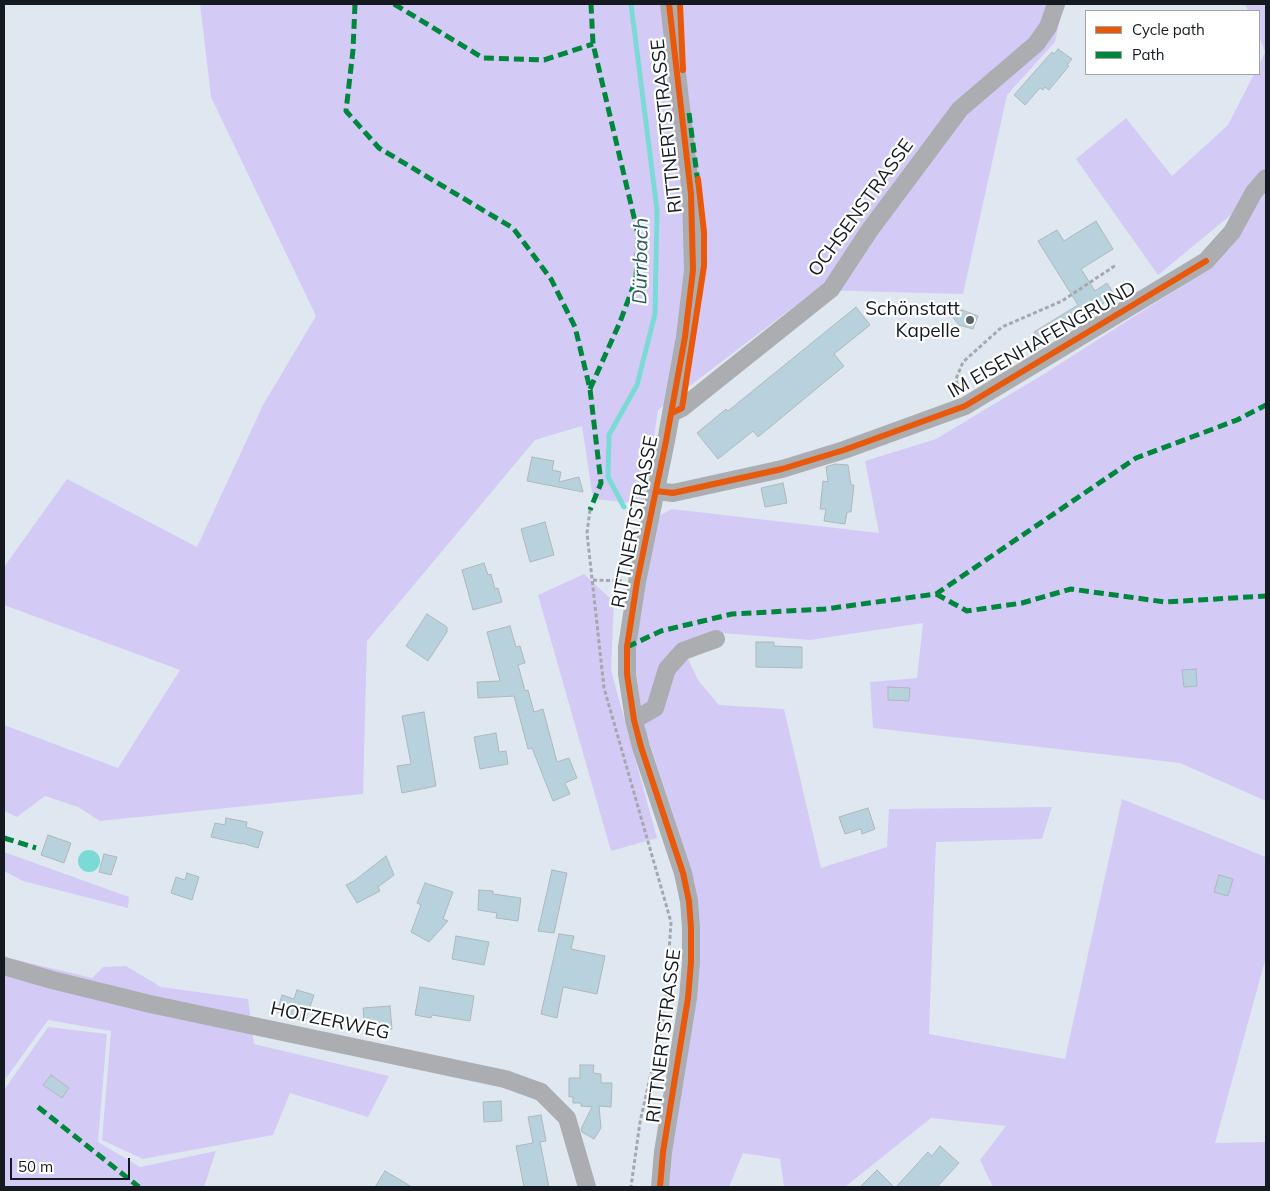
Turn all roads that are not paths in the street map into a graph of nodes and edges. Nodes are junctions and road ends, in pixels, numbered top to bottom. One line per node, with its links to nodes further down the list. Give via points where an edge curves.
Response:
1 (669, 4): 4 (street, RITTNERTSTRASSE, via 691,194 693,261 690,308)
2 (1056, 4): 4 (street, OCHSENSTRASSE, via 1048,27 1036,44 960,109 869,231 831,289)
3 (1266, 178): 5 (street, IM EISENHAFENGRUND, via 1254,192 1232,232 1206,261 965,406 782,469 673,493)
4 (672, 413): 5 (street, RITTNERTSTRASSE)
5 (656, 491): 7 (street, RITTNERTSTRASSE, via 627,647 627,674)
6 (716, 639): 7 (street, via 683,651 668,669 655,708)
7 (634, 720): 10 (street, RITTNERTSTRASSE, via 683,873 691,928 688,998)
8 (4, 966): 9 (street, HOTZERWEG, via 150,1004 505,1079 541,1092 567,1118)
9 (587, 1187)
10 (660, 1187)

